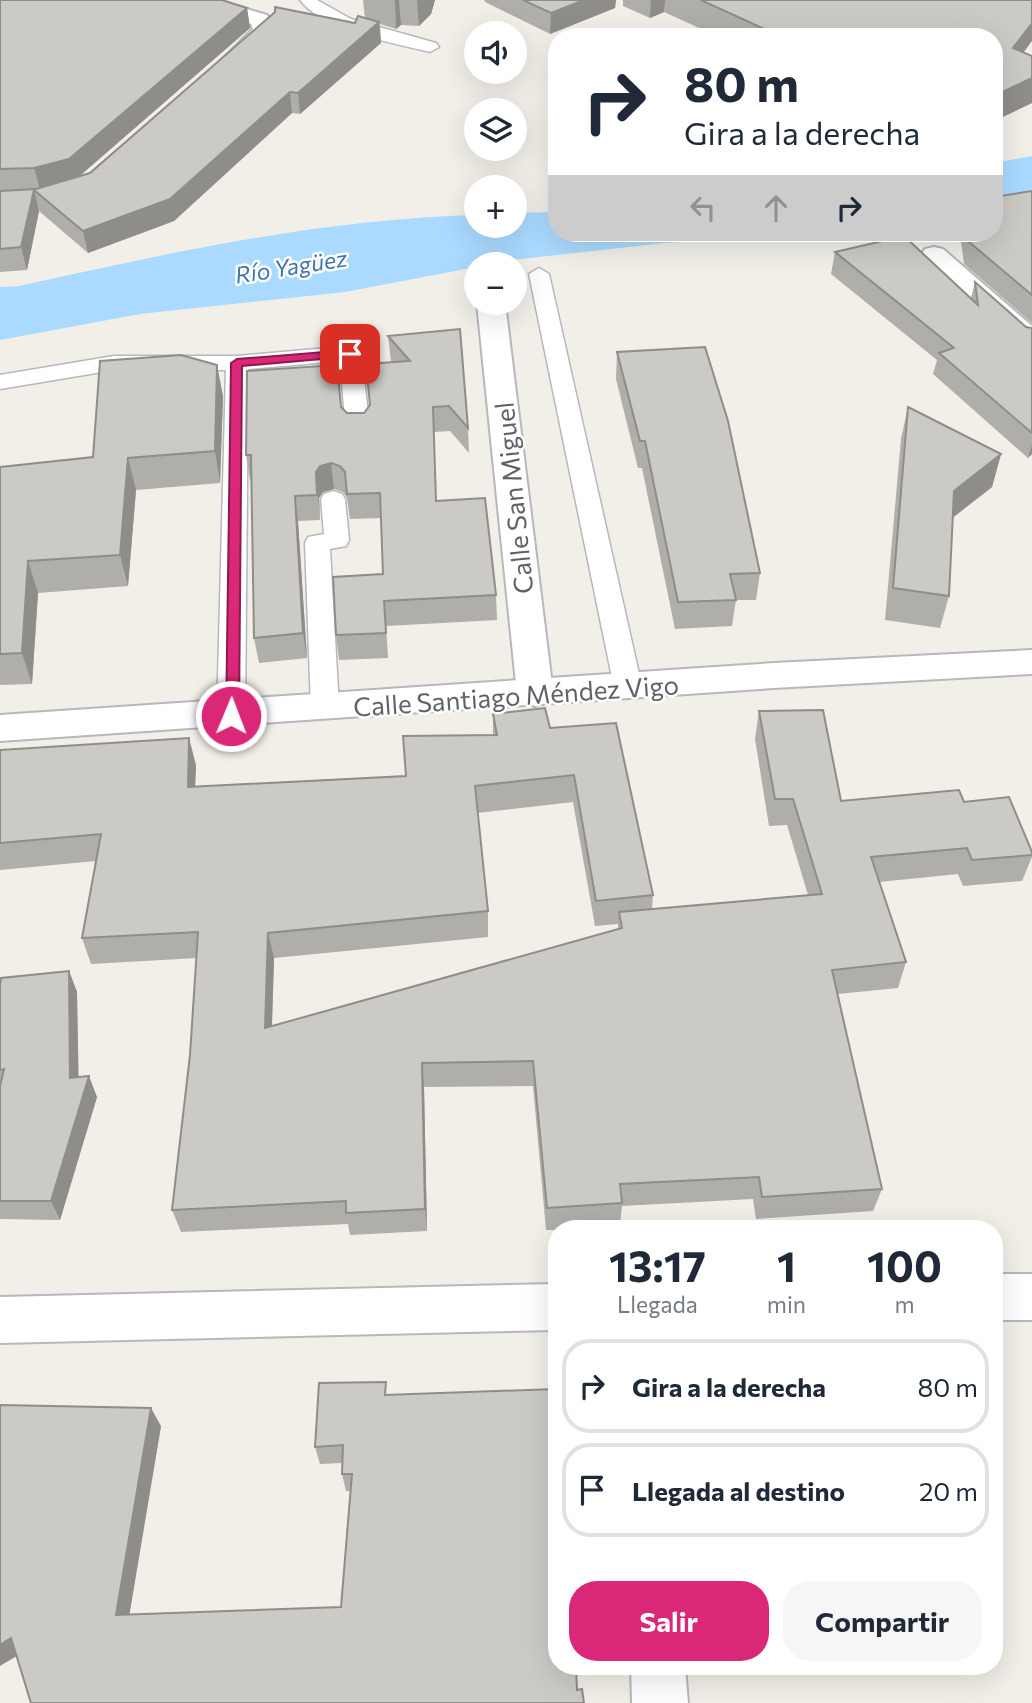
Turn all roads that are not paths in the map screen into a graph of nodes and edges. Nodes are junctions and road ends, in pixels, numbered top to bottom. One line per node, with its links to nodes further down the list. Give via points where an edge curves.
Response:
1 (194, 0): 4 (street, via 252,17 265,30)
2 (308, 0): 3 (lane, via 314,9 334,17)
3 (430, 47)
4 (220, 72)
5 (934, 255): 8 (street)
6 (539, 274): 14 (lane)
7 (492, 315): 15 (street, Calle San Miguel)
8 (1032, 341)
9 (237, 363): 10 (lane, via 114,363); 11 (lane, via 350,354); 17 (lane)
10 (0, 383)
11 (358, 430)
12 (333, 499): 16 (lane, via 337,540 317,542)
13 (1032, 662): 14 (street, Calle Santiago Méndez Vigo)
14 (628, 688): 15 (street, Calle Santiago Méndez Vigo)
15 (535, 693): 16 (street, Calle Santiago Méndez Vigo)
16 (326, 708): 17 (street, Calle Santiago Méndez Vigo)
17 (231, 716): 18 (street, Calle Santiago Méndez Vigo)
18 (0, 728)
19 (1003, 1297): 20 (street)
20 (1032, 1297)
21 (548, 1307): 22 (street)
22 (0, 1320)
23 (658, 1675): 24 (street)
24 (660, 1703)

